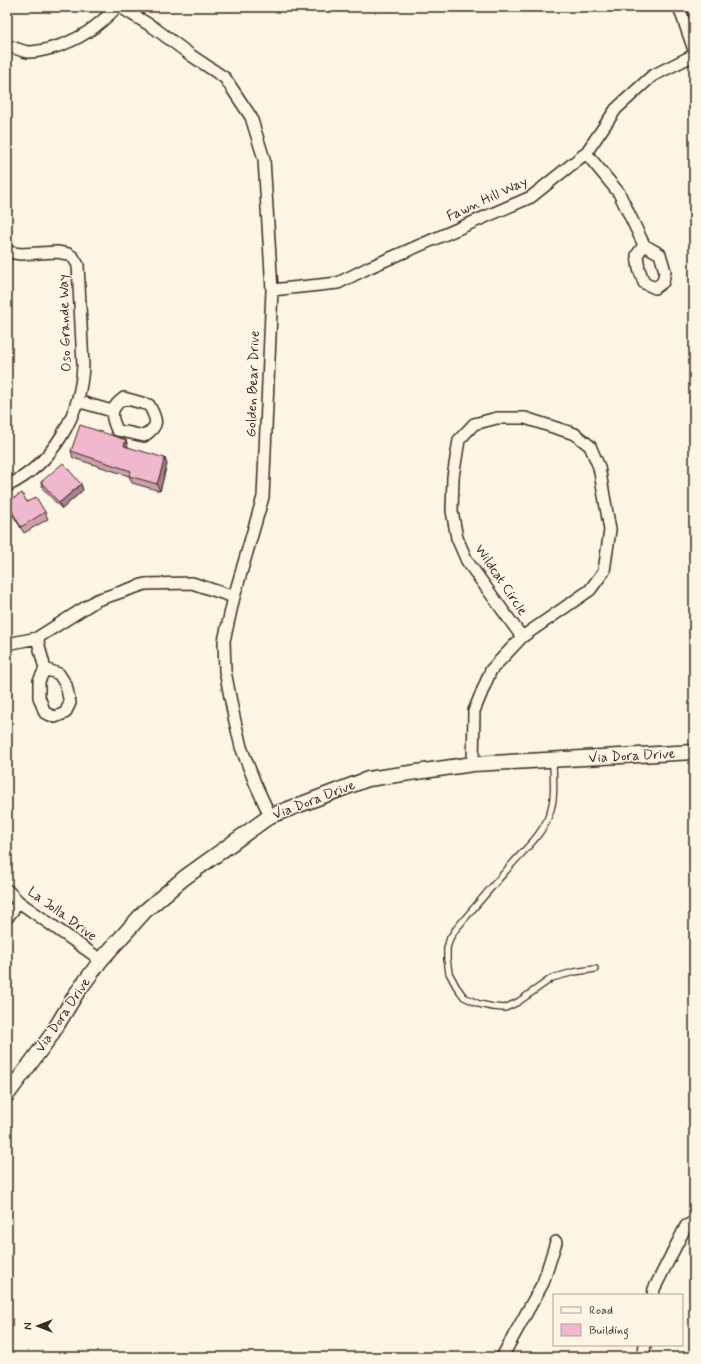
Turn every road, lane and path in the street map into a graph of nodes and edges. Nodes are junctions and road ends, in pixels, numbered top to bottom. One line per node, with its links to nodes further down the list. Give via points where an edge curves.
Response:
1 (118, 7): 3 (street, via 88,33 62,45 28,52); 9 (street, Golden Bear Drive, via 153,27 225,78 251,117 264,159)
2 (679, 7): 4 (street)
3 (7, 46)
4 (694, 50)
5 (694, 55): 6 (street, Fawn Hill Way, via 652,76 616,109)
6 (586, 153): 7 (street, via 619,193); 9 (street, Fawn Hill Way, via 531,197 338,283)
7 (644, 245)
8 (7, 252): 10 (street, Oso Grande Way, via 68,254 78,265 83,365)
9 (272, 290): 13 (street, Golden Bear Drive, via 264,497)
10 (77, 401): 11 (street); 12 (street, Oso Grande Way, via 59,440 43,461 31,472)
11 (112, 410)
12 (7, 486)
13 (234, 597): 15 (street, via 192,583 145,584 97,600); 21 (street, Golden Bear Drive, via 224,641 225,671 241,747)
14 (522, 637): 14 (street, Wildcat Circle, via 590,590 604,571 610,530 598,467 590,446 575,434 524,418 497,418 474,424 459,440 453,477 452,511 457,538 467,561); 20 (street, Wildcat Circle, via 491,670 474,711)
15 (36, 638): 16 (street); 17 (street)
16 (7, 644)
17 (45, 669)
18 (694, 752): 19 (street, Via Dora Drive)
19 (553, 760): 20 (street, Via Dora Drive); 26 (lane, via 553,799 546,823 450,938 447,948 449,973 464,997 479,1004 505,1008 552,978)
20 (473, 764): 21 (street, Via Dora Drive, via 368,779)
21 (270, 816): 25 (street, Via Dora Drive, via 184,878 145,911)
22 (7, 890): 23 (street, La Jolla Drive)
23 (19, 902): 24 (street); 25 (street, La Jolla Drive)
24 (7, 918)
25 (101, 960): 27 (street, Via Dora Drive, via 76,994 50,1037)
26 (595, 969)
27 (7, 1095)
28 (694, 1222): 30 (street, via 686,1226)
29 (556, 1242): 32 (street, via 542,1284)
30 (653, 1294)
31 (645, 1346): 33 (street)
32 (502, 1357)
33 (643, 1357)

